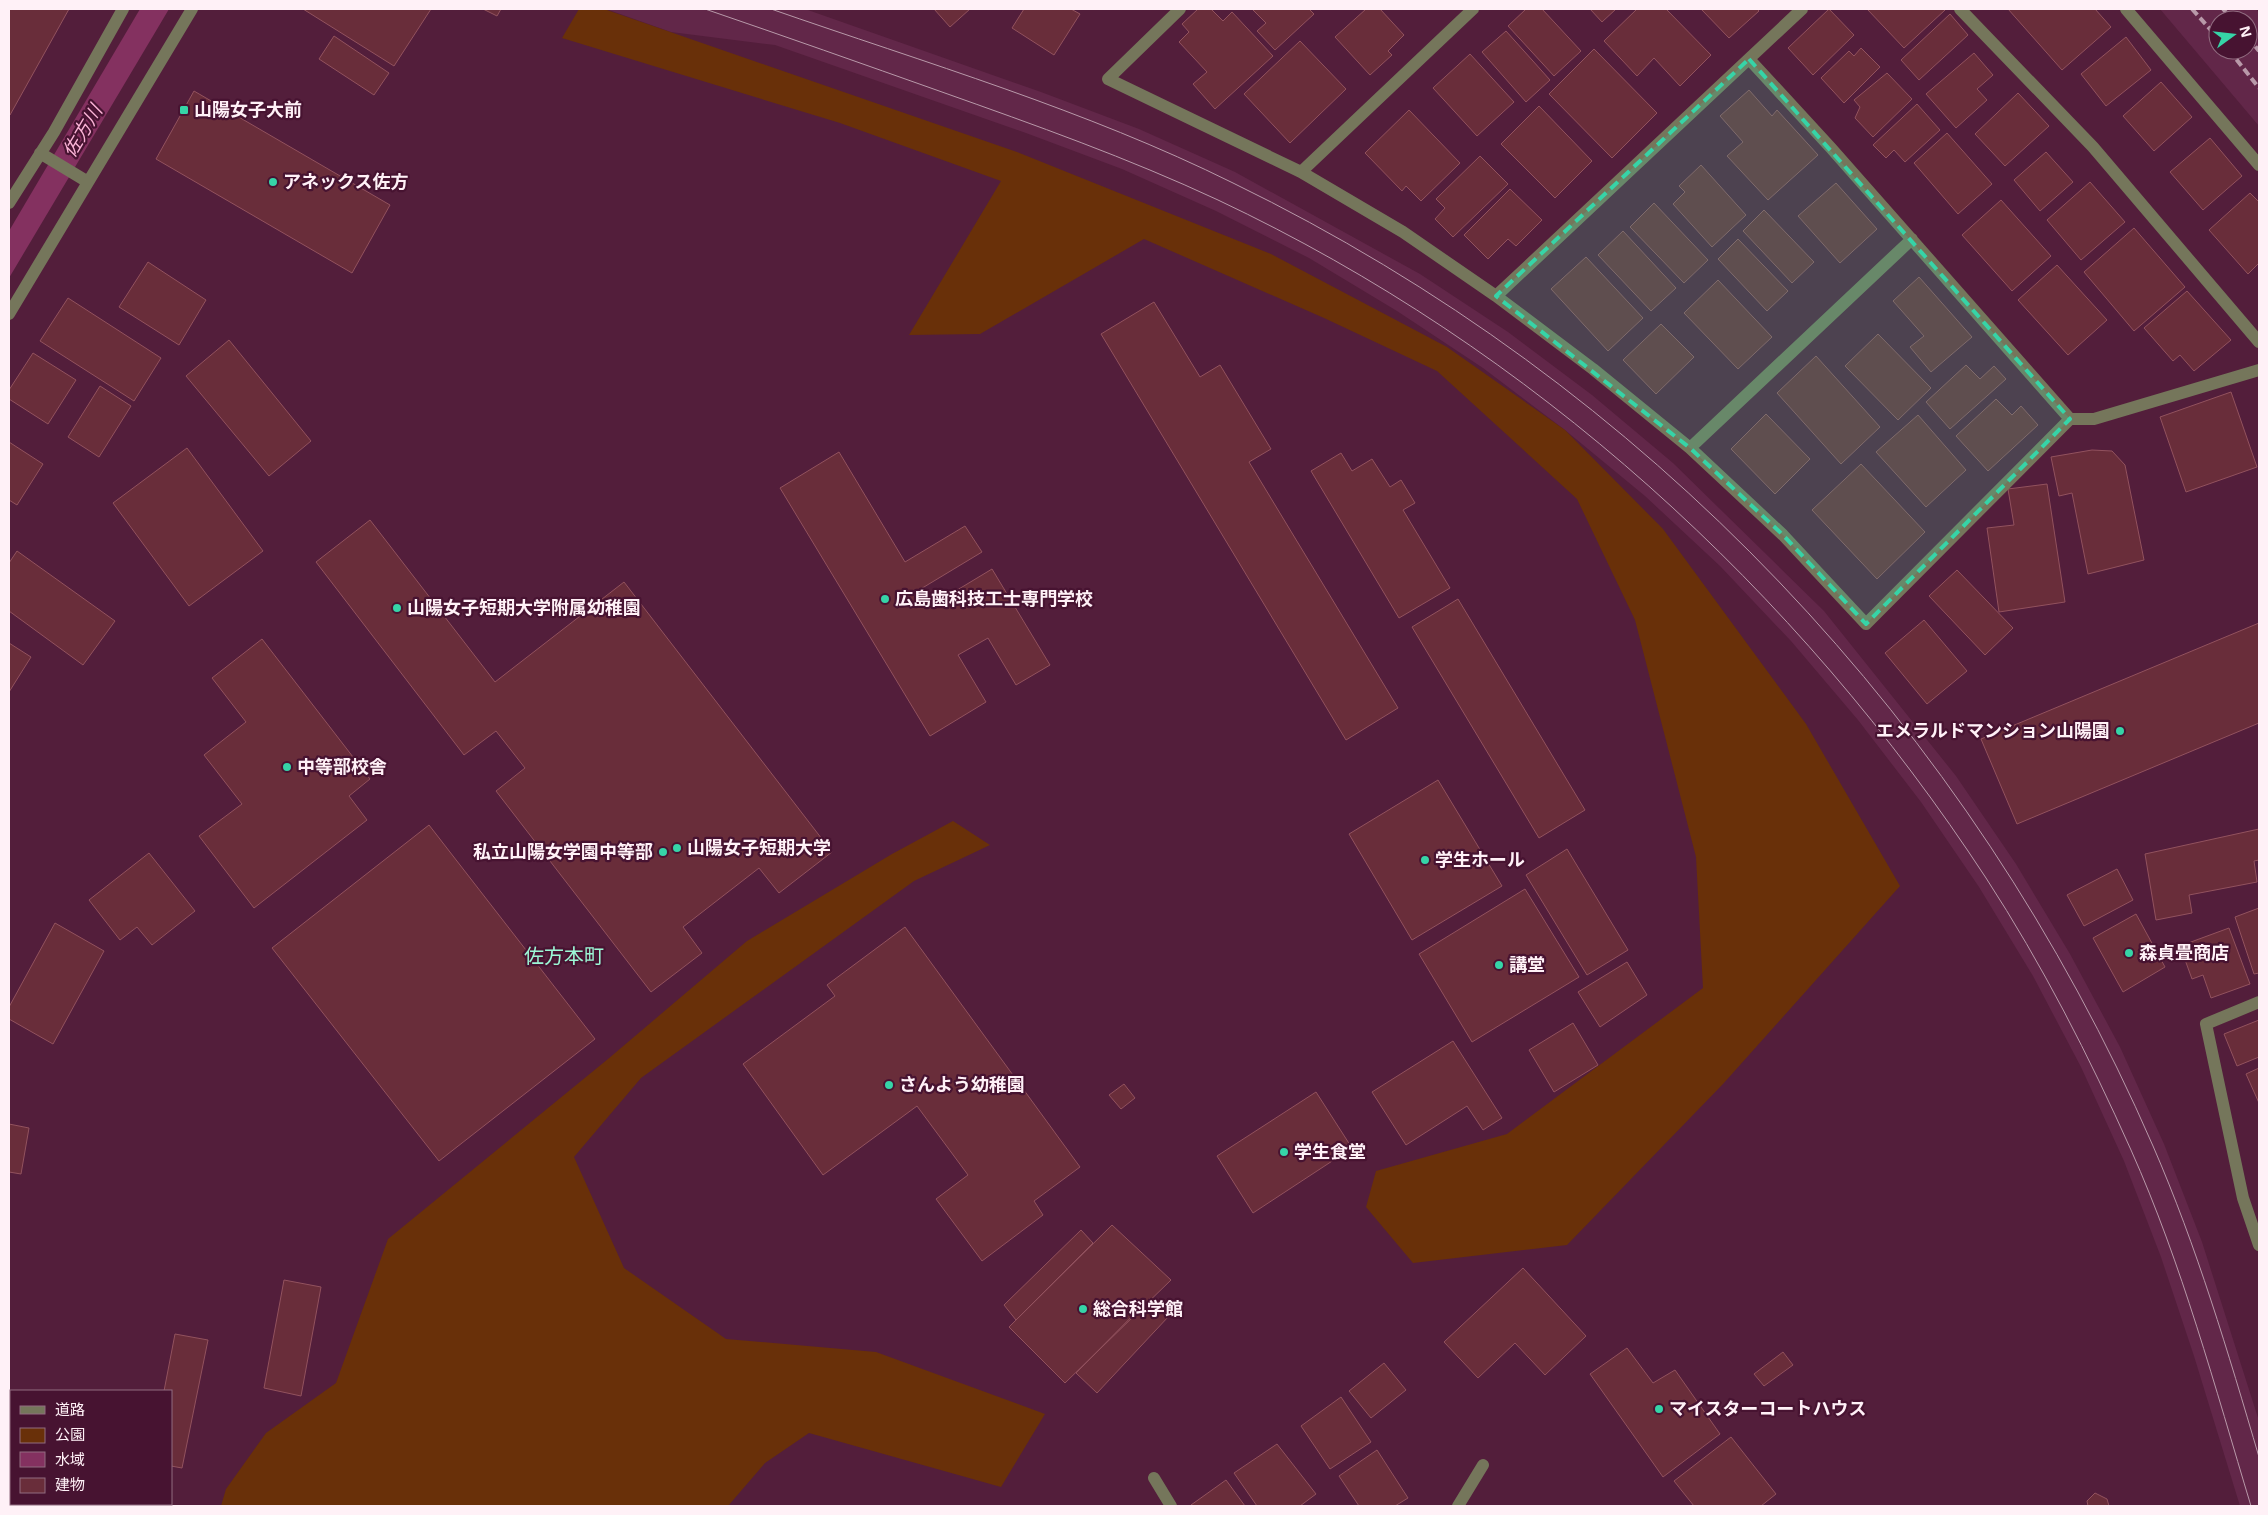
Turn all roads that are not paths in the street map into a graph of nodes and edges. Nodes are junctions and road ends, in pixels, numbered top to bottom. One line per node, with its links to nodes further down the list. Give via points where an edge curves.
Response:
1 (122, 9): 9 (street)
2 (192, 9): 12 (street)
3 (1180, 9): 11 (street, via 1108,79)
4 (1473, 9): 11 (street)
5 (1802, 9): 8 (street)
6 (1960, 9): 17 (street, via 2093,147)
7 (2126, 9): 10 (street)
8 (1749, 59): 14 (street); 15 (street)
9 (44, 155): 12 (street); 13 (street)
10 (2259, 164)
11 (1301, 172): 15 (street, via 1403,232)
12 (84, 180): 16 (street)
13 (9, 203)
14 (1912, 239): 19 (street); 20 (street)
15 (1496, 296): 20 (street)
16 (9, 314)
17 (2259, 342)
18 (2259, 370): 19 (street, via 2094,418)
19 (2070, 418): 20 (street, via 1866,624 1783,536)
20 (1690, 448)
21 (2259, 1002): 22 (street, via 2206,1024 2242,1198)
22 (2259, 1245)
23 (1483, 1466): 26 (street)
24 (1154, 1478): 25 (street)
25 (1171, 1506)
26 (1458, 1506)

